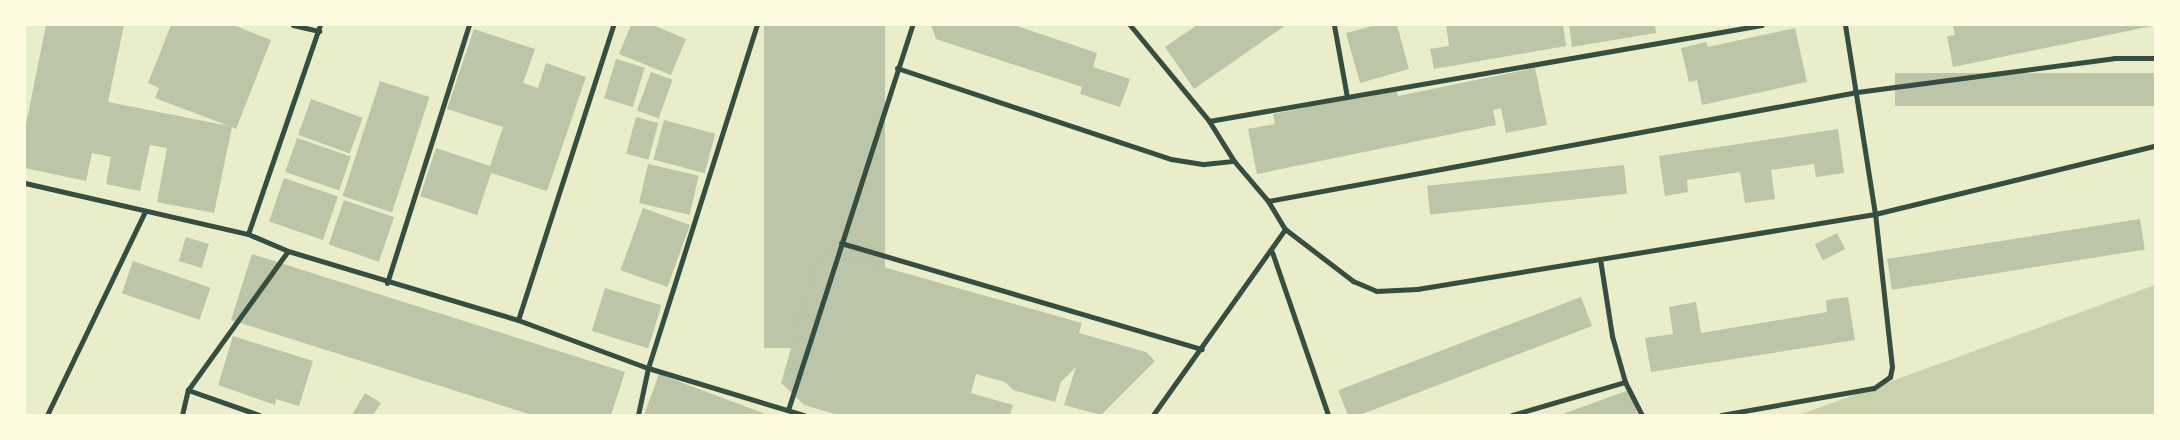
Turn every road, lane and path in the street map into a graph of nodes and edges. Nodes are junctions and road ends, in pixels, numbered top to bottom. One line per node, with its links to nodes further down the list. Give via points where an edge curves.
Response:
1 (293, 25): 11 (street)
2 (320, 25): 11 (street)
3 (469, 25): 29 (street)
4 (613, 25): 30 (street)
5 (757, 25): 32 (street)
6 (912, 25): 13 (street)
7 (1130, 25): 16 (street)
8 (1334, 25): 15 (street)
9 (1762, 25): 15 (street)
10 (1845, 25): 14 (street)
11 (319, 31): 24 (street)
12 (2155, 58): 14 (street, via 2114,58)
13 (897, 68): 18 (street, via 1170,159 1204,164); 25 (street)
14 (1857, 92): 20 (street); 22 (street)
15 (1347, 98): 16 (street)
16 (1209, 122): 18 (street)
17 (2155, 146): 22 (street)
18 (1234, 161): 20 (street)
19 (25, 183): 21 (street)
20 (1268, 201): 23 (street)
21 (145, 211): 24 (street); 36 (street)
22 (1875, 214): 28 (street); 45 (street, via 1892,367 1890,377 1874,388)
23 (1285, 229): 27 (street); 28 (street, via 1353,281 1376,291 1417,289)
24 (248, 234): 26 (street)
25 (841, 243): 31 (street); 35 (street)
26 (288, 251): 29 (street); 34 (street)
27 (1272, 252): 31 (street); 42 (street)
28 (1600, 259): 33 (street, via 1612,336)
29 (387, 283): 30 (street)
30 (518, 320): 32 (street)
31 (1202, 350): 41 (street)
32 (648, 368): 35 (street); 39 (street)
33 (1625, 382): 43 (street); 44 (street)
34 (188, 390): 37 (street); 38 (street)
35 (788, 410): 40 (street)
36 (47, 415)
37 (182, 415)
38 (259, 415)
39 (638, 415)
40 (804, 415)
41 (1153, 415)
42 (1328, 415)
43 (1512, 415)
44 (1642, 415)
45 (1721, 415)

